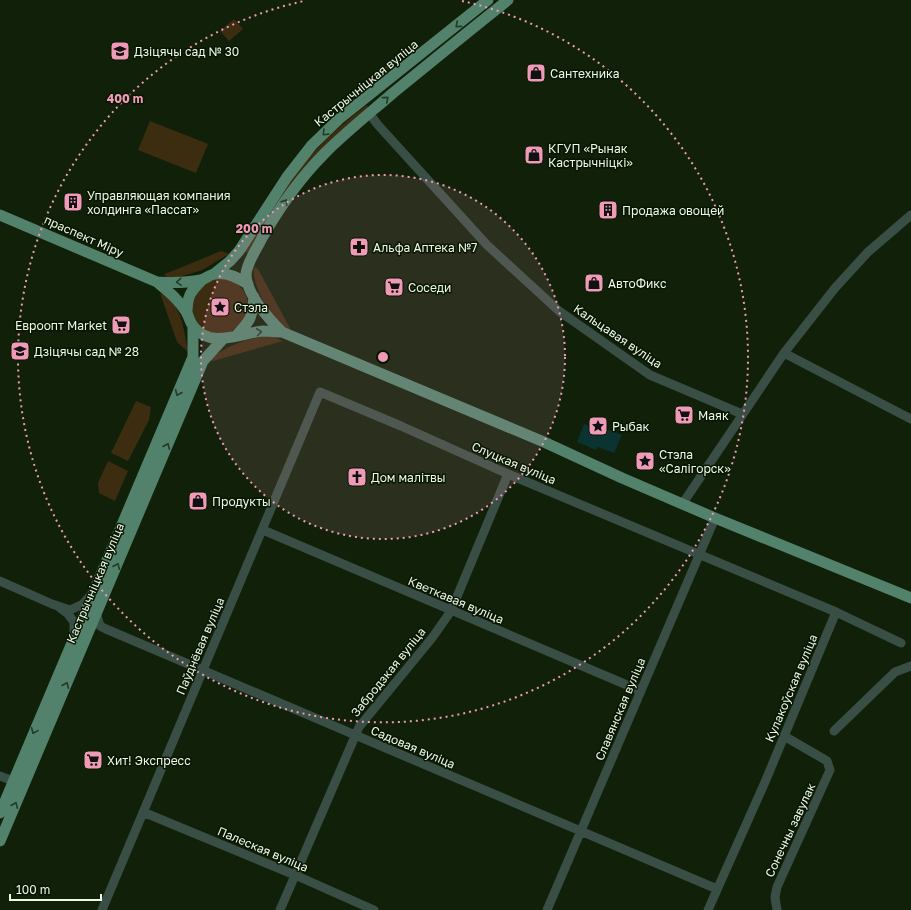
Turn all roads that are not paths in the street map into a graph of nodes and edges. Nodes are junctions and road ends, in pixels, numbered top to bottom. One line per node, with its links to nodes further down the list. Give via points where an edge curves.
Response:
1 (488, 0): 6 (main road, Кастрычніцкая вуліца, one-way to 6, via 339,120 312,145 287,177 239,251)
2 (508, 0): 3 (main road, Кастрычніцкая вуліца, one-way to 2)
3 (369, 113): 9 (main road, Кастрычніцкая вуліца, one-way to 3, via 247,266 271,222 294,188 324,154); 18 (street, Кальцавая вуліца, via 486,245 559,311 650,375)
4 (0, 214): 8 (main road, праспект Міру)
5 (911, 215): 16 (street, via 868,252 835,288)
6 (214, 274): 7 (main road); 9 (main road, via 234,276)
7 (202, 280): 8 (main road, one-way to 8); 11 (main road, via 191,291 187,301)
8 (157, 282): 11 (main road, via 175,296)
9 (248, 284): 10 (main road)
10 (254, 297): 13 (main road); 14 (main road, via 252,315)
11 (187, 314): 12 (main road)
12 (193, 326): 15 (main road, via 205,336); 26 (main road, Кастрычніцкая вуліца, one-way to 26, via 193,357)
13 (282, 332): 14 (main road, one-way to 13, via 264,331); 21 (main road)
14 (236, 336): 15 (main road)
15 (222, 340): 30 (main road, Кастрычніцкая вуліца, one-way to 15, via 203,361)
16 (784, 353): 18 (street); 19 (street)
17 (320, 392): 20 (street, Слуцкая вуліца); 23 (street, Паўднёвая вуліца)
18 (742, 414): 21 (street)
19 (911, 419)
20 (508, 474): 24 (street, Слуцкая вуліца); 29 (street, Забродзкая вуліца)
21 (683, 503): 22 (main road)
22 (714, 518): 24 (street, Славянская вуліца); 27 (main road)
23 (263, 530): 29 (street, Кветкавая вуліца); 37 (street, Паўднёвая вуліца)
24 (699, 554): 31 (street); 38 (street, Славянская вуліца)
25 (0, 581): 28 (street)
26 (93, 592): 28 (street, via 83,604 70,610); 34 (main road, Кастрычніцкая вуліца)
27 (911, 598)
28 (52, 604): 34 (street, via 68,614 74,622)
29 (451, 611): 38 (street, Кветкавая вуліца); 40 (street, Забродзкая вуліца, via 359,727)
30 (96, 612): 32 (street); 33 (main road, Кастрычніцкая вуліца)
31 (838, 613): 35 (street); 41 (street, Кулакоўская вуліца)
32 (100, 626): 33 (street); 37 (street, Садовая вуліца)
33 (87, 633): 47 (main road, Кастрычніцкая вуліца, one-way to 33)
34 (73, 644): 43 (main road, Кастрычніцкая вуліца, one-way to 43)
35 (901, 644)
36 (911, 666): 39 (street, via 895,672)
37 (203, 670): 40 (street, Садовая вуліца); 44 (street, Паўднёвая вуліца)
38 (640, 691): 46 (street, Славянская вуліца)
39 (834, 731)
40 (356, 736): 46 (street, Садовая вуліца); 48 (street, Забродзкая вуліца)
41 (786, 737): 49 (street, Кулакоўская вуліца); 55 (street, Сонечны завулак, via 827,761 830,770 776,887)
42 (0, 776): 43 (street)
43 (13, 781): 45 (main road, Кастрычніцкая вуліца)
44 (143, 812): 48 (street, Палеская вуліца); 50 (street, Паўднёвая вуліца)
45 (0, 813)
46 (581, 832): 49 (street, Садовая вуліца); 53 (street, Славянская вуліца)
47 (0, 841)
48 (295, 875): 51 (street, Забродзкая вуліца); 52 (street, Палеская вуліца)
49 (717, 889): 54 (street, Кулакоўская вуліца)
50 (102, 910)
51 (280, 910)
52 (374, 910)
53 (547, 910)
54 (708, 910)
55 (777, 910)

